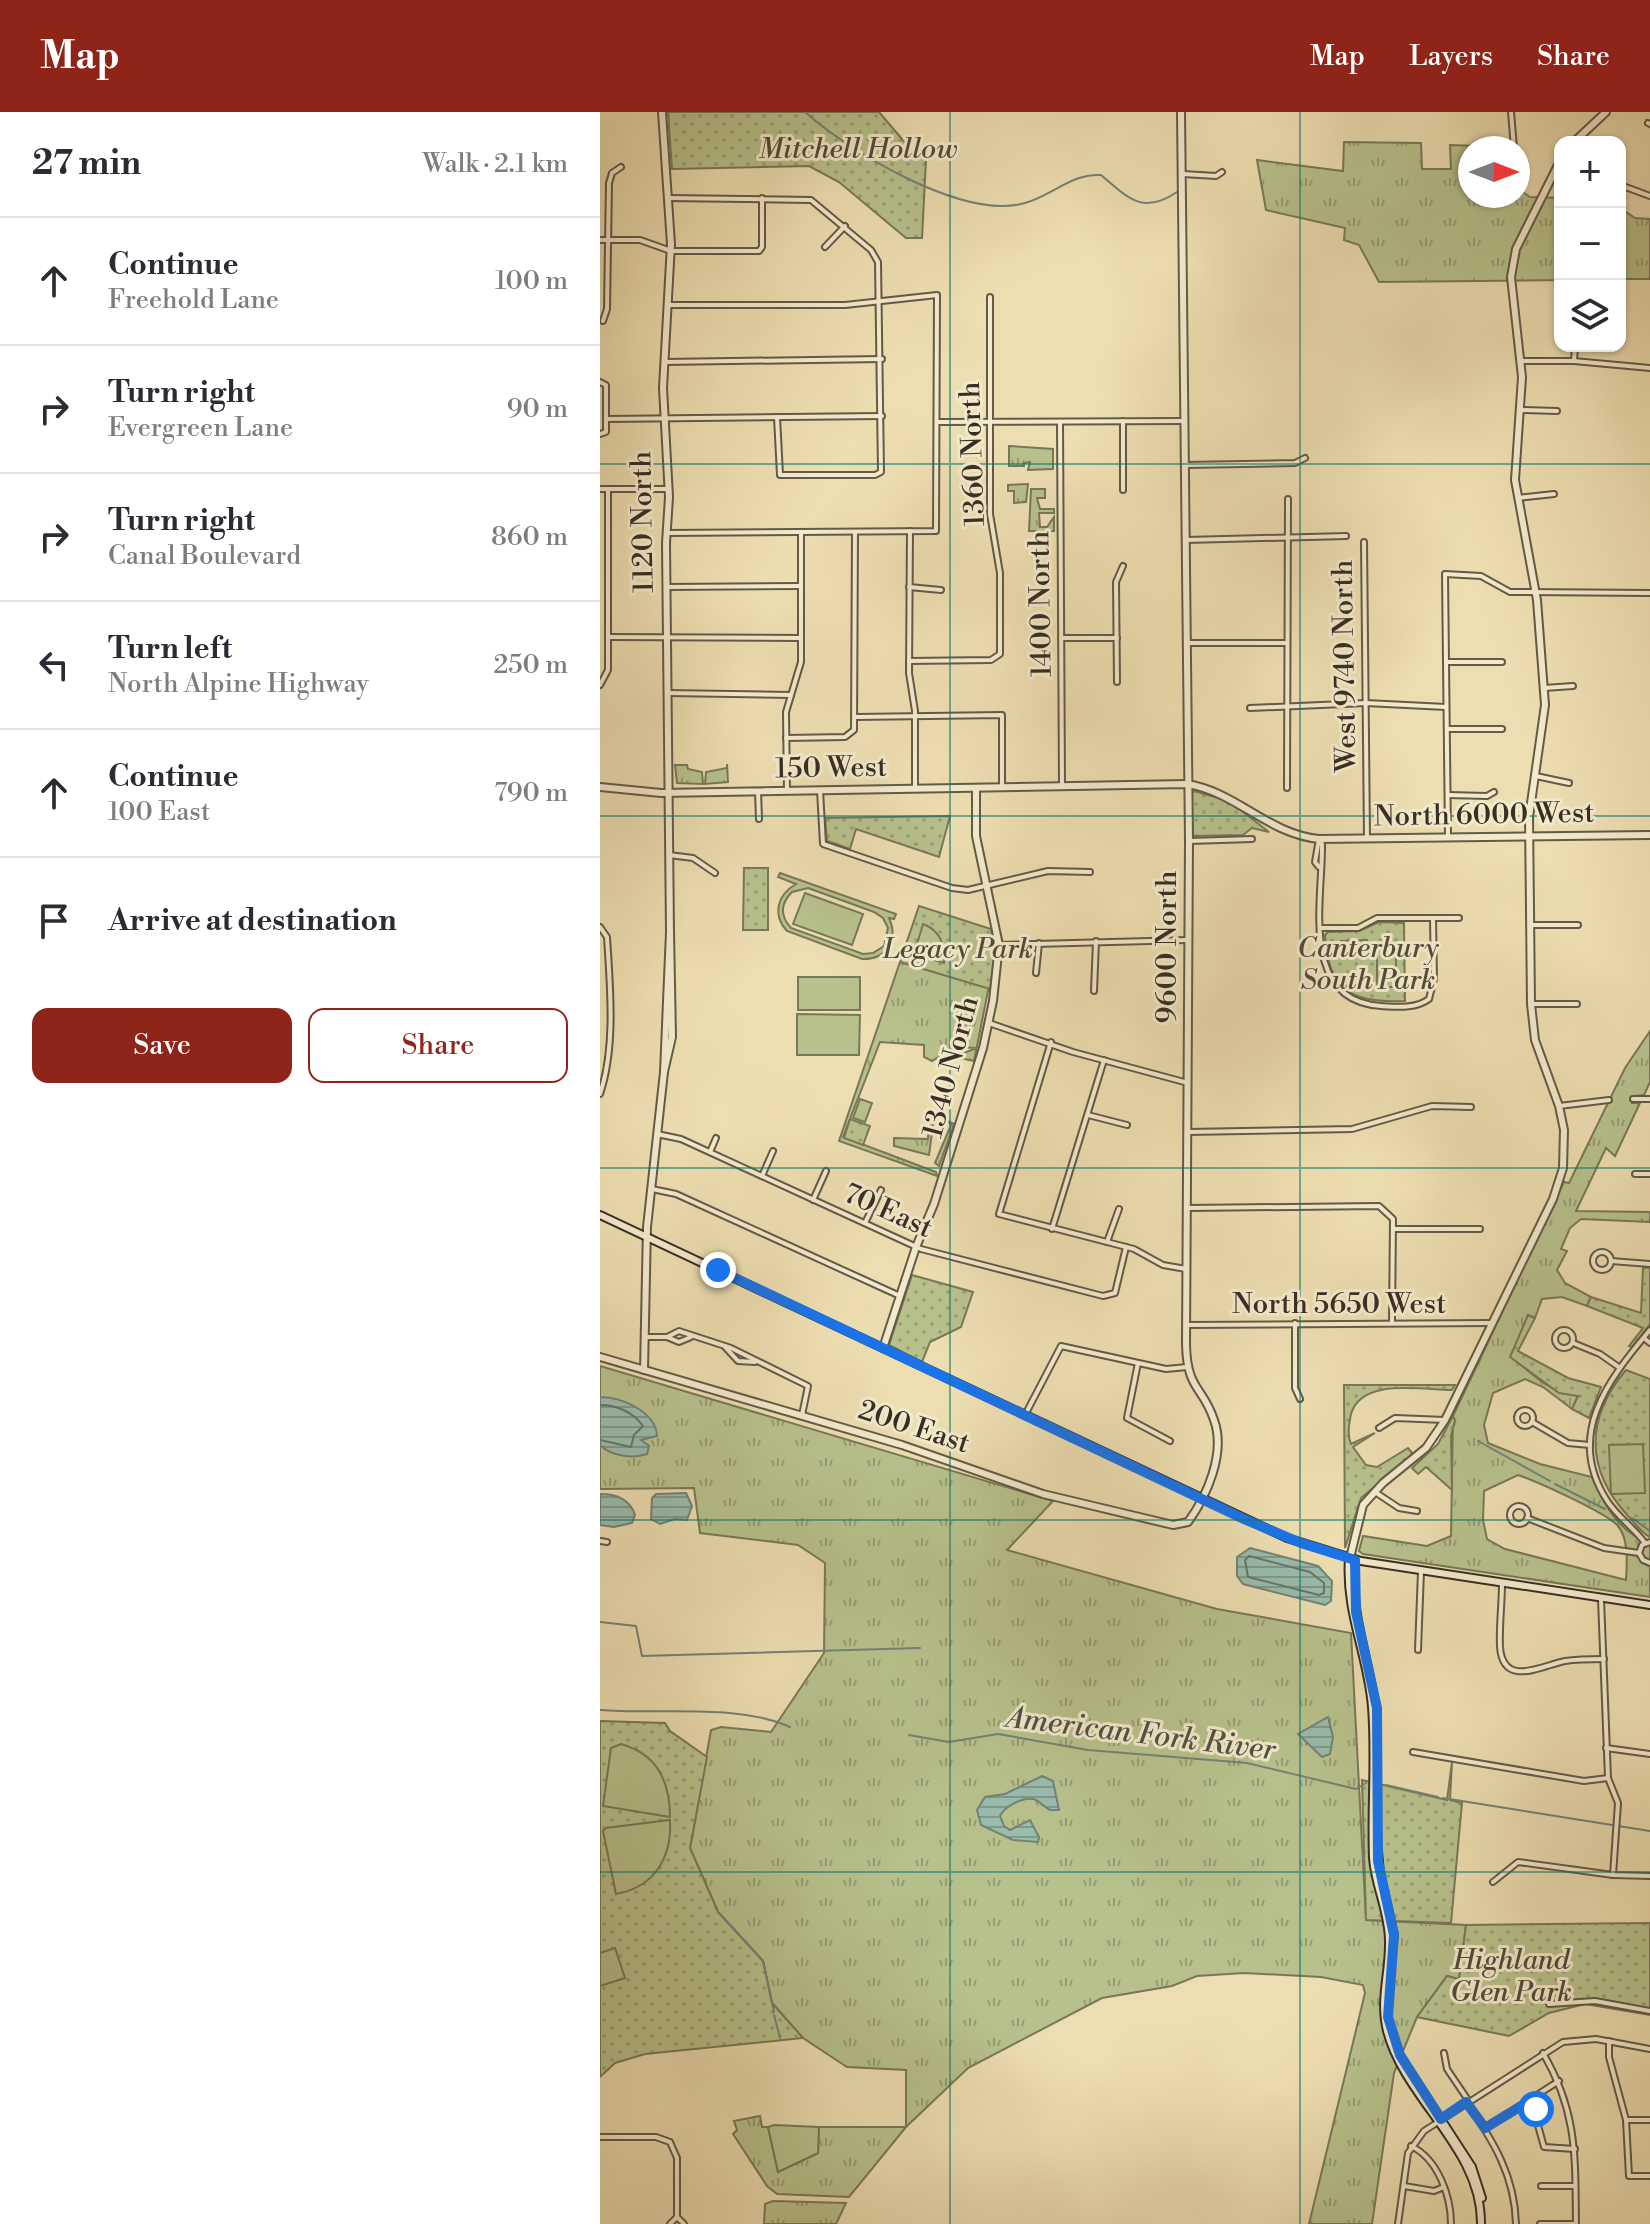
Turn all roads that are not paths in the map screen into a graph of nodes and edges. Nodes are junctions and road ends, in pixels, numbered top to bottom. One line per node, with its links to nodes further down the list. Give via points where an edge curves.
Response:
1 (662, 112): 13 (street, 1120 North)
2 (1181, 112): 10 (street, 9600 North)
3 (1511, 112): 5 (street)
4 (1606, 112): 6 (street)
5 (1513, 136)
6 (1580, 136)
7 (621, 167): 17 (street, via 609,178)
8 (1222, 172): 10 (street)
9 (1554, 173): 26 (street, via 1516,249 1512,290)
10 (1183, 174): 39 (street, 9600 North)
11 (1626, 187): 12 (street)
12 (1650, 196)
13 (668, 198): 14 (street); 19 (street, 1120 North)
14 (762, 198): 15 (street, via 818,204); 19 (street, via 761,249)
15 (845, 226): 18 (street); 21 (street, via 871,250 881,273)
16 (600, 240): 17 (street)
17 (608, 240): 19 (street, via 640,240); 23 (street)
18 (825, 247)
19 (671, 251): 22 (street, 1120 North)
20 (990, 297): 37 (street, 1360 North)
21 (881, 300): 22 (street, via 845,305); 25 (street); 40 (street, via 937,295)
22 (670, 305): 28 (street, 1120 North)
23 (603, 321)
24 (1575, 352): 27 (street)
25 (882, 359): 28 (street); 33 (street)
26 (1520, 361): 27 (street); 31 (street)
27 (1574, 361): 29 (street)
28 (664, 362): 36 (street, 1120 North)
29 (1650, 368)
30 (603, 384): 35 (street)
31 (1520, 410): 32 (street); 50 (street)
32 (1557, 411)
33 (882, 416): 34 (street); 34 (street, via 881,472 875,475 780,475)
34 (777, 417): 36 (street)
35 (607, 419): 36 (street); 42 (street)
36 (663, 419): 47 (street, 1120 North)
37 (990, 421): 40 (street); 41 (street); 76 (street, 1360 North, via 990,514 1000,573 998,658)
38 (1123, 421): 39 (street); 41 (street); 48 (street)
39 (1183, 421): 44 (street, 9600 North)
40 (937, 422): 52 (street, via 936,531)
41 (1060, 422): 72 (street, 1400 North)
42 (603, 433)
43 (1305, 458): 44 (street, via 1295,463)
44 (1185, 465): 57 (street, 9600 North)
45 (600, 489): 46 (street)
46 (608, 489): 47 (street); 61 (street)
47 (669, 489): 55 (street, 1120 North)
48 (1123, 490)
49 (1554, 494): 50 (street)
50 (1518, 498): 67 (street)
51 (1288, 499): 58 (street)
52 (910, 531): 54 (street); 65 (street)
53 (801, 532): 54 (street); 55 (street); 63 (street)
54 (855, 532): 90 (street)
55 (666, 533): 64 (street, 1120 North)
56 (1346, 536): 58 (street)
57 (1186, 540): 58 (street); 74 (street, 9600 North)
58 (1288, 540): 75 (street)
59 (1364, 542): 85 (street, West 9740 North)
60 (600, 543): 61 (street)
61 (608, 543): 69 (street)
62 (1123, 566): 73 (street, via 1116,582)
63 (801, 586): 64 (street); 71 (street)
64 (666, 587): 70 (street, 1120 North)
65 (909, 587): 66 (street); 76 (street)
66 (941, 590)
67 (1536, 592): 68 (street); 77 (street, via 1510,592 1472,573 1445,574); 82 (street)
68 (1650, 593)
69 (608, 637): 70 (street); 80 (street, via 608,670)
70 (666, 638): 71 (street); 83 (street, 1120 North)
71 (801, 638): 84 (street, via 800,670)
72 (1061, 638): 73 (street); 97 (street, 1400 North)
73 (1117, 638): 79 (street)
74 (1187, 643): 75 (street); 96 (street, 9600 North)
75 (1287, 643): 86 (street)
76 (909, 661): 89 (street)
77 (1447, 662): 78 (street); 87 (street)
78 (1502, 662)
79 (1117, 682)
80 (600, 685)
81 (1573, 686): 82 (street)
82 (1544, 688): 94 (street)
83 (667, 693): 84 (street); 106 (street, 1120 North)
84 (791, 695): 93 (street)
85 (1366, 703): 86 (street); 87 (street); 113 (street, West 9740 North)
86 (1287, 707): 88 (street); 101 (street)
87 (1446, 707): 91 (street)
88 (1250, 708)
89 (915, 716): 90 (street); 99 (street, via 1002,715); 102 (street)
90 (855, 717): 93 (street, via 851,734)
91 (1447, 729): 92 (street); 108 (street)
92 (1502, 729)
93 (786, 738): 105 (street)
94 (1536, 776): 95 (street); 112 (street)
95 (1569, 783)
96 (1187, 784): 97 (street, 150 West); 115 (street, North 6000 West, via 1219,791 1273,826); 116 (street, 9600 North)
97 (1062, 786): 99 (street, 150 West)
98 (600, 787): 106 (street, 150 West)
99 (1002, 787): 100 (street, 150 West)
100 (976, 788): 102 (street, 150 West); 120 (street, 1340 North, via 975,828)
101 (1287, 788)
102 (915, 789): 103 (street, 150 West)
103 (820, 790): 105 (street, 150 West); 120 (street, via 823,844 952,888)
104 (758, 791): 105 (street, 150 West); 106 (street, 150 West); 109 (street)
105 (787, 791)
106 (668, 792): 117 (street, 1120 North)
107 (1494, 792): 108 (street)
108 (1448, 795): 111 (street)
109 (759, 819)
110 (1650, 835): 112 (street, North 6000 West)
111 (1448, 837): 112 (street, North 6000 West); 113 (street, North 6000 West)
112 (1529, 837): 123 (street)
113 (1367, 838): 115 (street, North 6000 West)
114 (1252, 839): 116 (street)
115 (1319, 839): 125 (street, via 1315,862)
116 (1189, 841): 127 (street, 9600 North)
117 (669, 855): 119 (street, via 693,858); 148 (street, 1120 North, via 672,1037)
118 (1090, 872): 120 (street, via 1041,872)
119 (715, 873)
120 (986, 885): 130 (street, 1340 North)
121 (1433, 918): 122 (street); 125 (street, via 1377,918 1358,928); 125 (street, via 1434,979 1429,999 1417,1005 1368,1005 1334,984 1323,962)
122 (1459, 918)
123 (1531, 925): 124 (street); 133 (street)
124 (1578, 925)
125 (1322, 928)
126 (602, 929): 139 (street, via 608,943)
127 (1188, 940): 128 (street); 138 (street, 9600 North)
128 (1096, 941): 129 (street); 132 (street)
129 (1039, 943): 130 (street); 131 (street)
130 (999, 945): 135 (street, 1340 North)
131 (1036, 973)
132 (1094, 991)
133 (1531, 1004): 134 (street); 143 (street, via 1535,1040)
134 (1577, 1004)
135 (989, 1023): 136 (street); 168 (street, 1340 North)
136 (1051, 1042): 137 (street); 163 (street, via 999,1214)
137 (1104, 1060): 138 (street); 145 (street)
138 (1188, 1083): 147 (street, 9600 North)
139 (601, 1091)
140 (1633, 1099): 141 (street)
141 (1650, 1099)
142 (1609, 1100): 143 (street)
143 (1559, 1106): 176 (street, via 1565,1143 1561,1181)
144 (1471, 1107): 147 (street, via 1432,1106 1352,1129)
145 (1088, 1115): 146 (street); 163 (street)
146 (1127, 1125)
147 (1188, 1132): 159 (street, 9600 North)
148 (657, 1134): 151 (street, 70 East); 156 (street, 1120 North)
149 (716, 1138): 151 (street)
150 (773, 1151): 155 (street)
151 (710, 1152): 155 (street, 70 East)
152 (826, 1171): 158 (street)
153 (1635, 1174): 154 (street)
154 (1650, 1174)
155 (762, 1176): 158 (street, 70 East)
156 (652, 1189): 166 (street, 1120 North); 173 (street, via 676,1194)
157 (881, 1190): 162 (street)
158 (813, 1200): 162 (street, 70 East)
159 (1185, 1208): 164 (street, via 1379,1206 1391,1214); 172 (street, 9600 North)
160 (1119, 1209): 167 (street)
161 (600, 1215): 166 (street)
162 (865, 1223): 168 (street, 70 East)
163 (1052, 1229): 167 (street)
164 (1393, 1229): 165 (street); 174 (street)
165 (1480, 1229)
166 (647, 1237): 179 (street, 1120 North); 185 (street)
167 (1107, 1242): 169 (street)
168 (916, 1247): 169 (street, 70 East, via 1112,1296); 173 (street, 1340 North)
169 (1126, 1247): 172 (street)
170 (1611, 1261): 170 (street, via 1602,1252 1593,1260 1603,1270); 171 (street)
171 (1650, 1264)
172 (1186, 1269): 177 (street, 9600 North)
173 (900, 1296): 185 (street, 1340 North)
174 (1392, 1322): 175 (street, North 5650 West); 176 (street, North 5650 West)
175 (1295, 1323): 177 (street, North 5650 West); 191 (street, via 1295,1388)
176 (1492, 1323): 194 (street)
177 (1186, 1325): 188 (street, 9600 North)
178 (1650, 1330): 182 (street)
179 (644, 1337): 180 (street); 190 (street, 1120 North)
180 (667, 1337): 181 (street, via 679,1342); 181 (street, via 679,1331)
181 (691, 1337): 192 (street, via 725,1347 809,1389)
182 (1644, 1338): 184 (street); 189 (street)
183 (1572, 1343): 183 (street, via 1567,1331 1555,1335 1559,1348); 189 (street)
184 (1650, 1343)
185 (883, 1348): 193 (street)
186 (600, 1357): 190 (street, 200 East)
187 (1138, 1363): 188 (street); 193 (street, via 1061,1346); 197 (street, via 1127,1418)
188 (1187, 1367): 200 (street, 9600 North, via 1216,1430 1215,1463)
189 (1620, 1368): 198 (street, via 1598,1404)
190 (644, 1370): 192 (street, 200 East)
191 (1300, 1399)
192 (802, 1415): 200 (street, 200 East, via 1043,1494 1167,1524 1188,1522)
193 (1025, 1415): 200 (street)
194 (1445, 1420): 196 (street, via 1395,1418); 199 (street, via 1426,1448)
195 (1532, 1422): 195 (street, via 1528,1411 1518,1413 1521,1426); 198 (street, via 1568,1443)
196 (1379, 1428)
197 (1170, 1441)
198 (1590, 1445): 205 (street, via 1606,1499)
199 (1375, 1492): 201 (street, via 1399,1508); 207 (street, via 1359,1515)
200 (1198, 1498): 207 (street, via 1287,1538)
201 (1417, 1511)
202 (1527, 1518): 202 (street, via 1523,1507 1511,1510 1513,1522); 206 (street, via 1604,1548)
203 (600, 1541): 204 (street)
204 (607, 1542)
205 (1647, 1543): 206 (street)
206 (1639, 1553): 208 (street)
207 (1352, 1559): 209 (street); 233 (street, via 1356,1612 1377,1708 1378,1861 1394,1935 1388,2017 1400,2055)
208 (1650, 1563)
209 (1421, 1571): 210 (street); 213 (street)
210 (1502, 1583): 211 (street); 214 (street, via 1500,1648 1507,1667 1523,1672 1565,1661)
211 (1601, 1599): 212 (street); 214 (street)
212 (1650, 1605)
213 (1418, 1650)
214 (1604, 1659): 215 (street)
215 (1606, 1748): 217 (street); 218 (street)
216 (1413, 1752): 218 (street, via 1584,1781)
217 (1650, 1754)
218 (1608, 1778): 219 (street, via 1618,1803)
219 (1613, 1875): 220 (street); 221 (street, via 1518,1862)
220 (1650, 1876)
221 (1493, 1882)
222 (1549, 2004): 223 (street, via 1595,2001)
223 (1650, 2011)
224 (1609, 2041): 225 (street); 227 (street, via 1571,2040); 231 (street)
225 (1650, 2049)
226 (1444, 2053): 230 (street, via 1447,2069)
227 (1543, 2053): 228 (street); 230 (street)
228 (1559, 2081): 229 (street); 237 (street, via 1573,2121)
229 (1531, 2100): 234 (street); 237 (street, via 1544,2147)
230 (1467, 2102): 233 (street); 234 (street)
231 (1626, 2120): 232 (street); 238 (street, via 1629,2176)
232 (1650, 2120)
233 (1439, 2121): 236 (street); 248 (street, via 1469,2172)
234 (1485, 2128): 249 (street, via 1510,2181)
235 (600, 2137): 243 (street, via 656,2137 672,2145 677,2158)
236 (1411, 2146): 239 (street); 242 (street, via 1427,2157)
237 (1575, 2149): 241 (street)
238 (1650, 2176)
239 (1403, 2186): 242 (street, via 1434,2191); 246 (street)
240 (1541, 2186): 241 (street)
241 (1575, 2186): 251 (street)
242 (1444, 2187): 247 (street)
243 (677, 2217): 244 (street); 245 (street)
244 (670, 2224)
245 (684, 2224)
246 (1398, 2224)
247 (1451, 2224)
248 (1482, 2224)
249 (1516, 2224)
250 (1540, 2224): 251 (street)
251 (1575, 2224)

